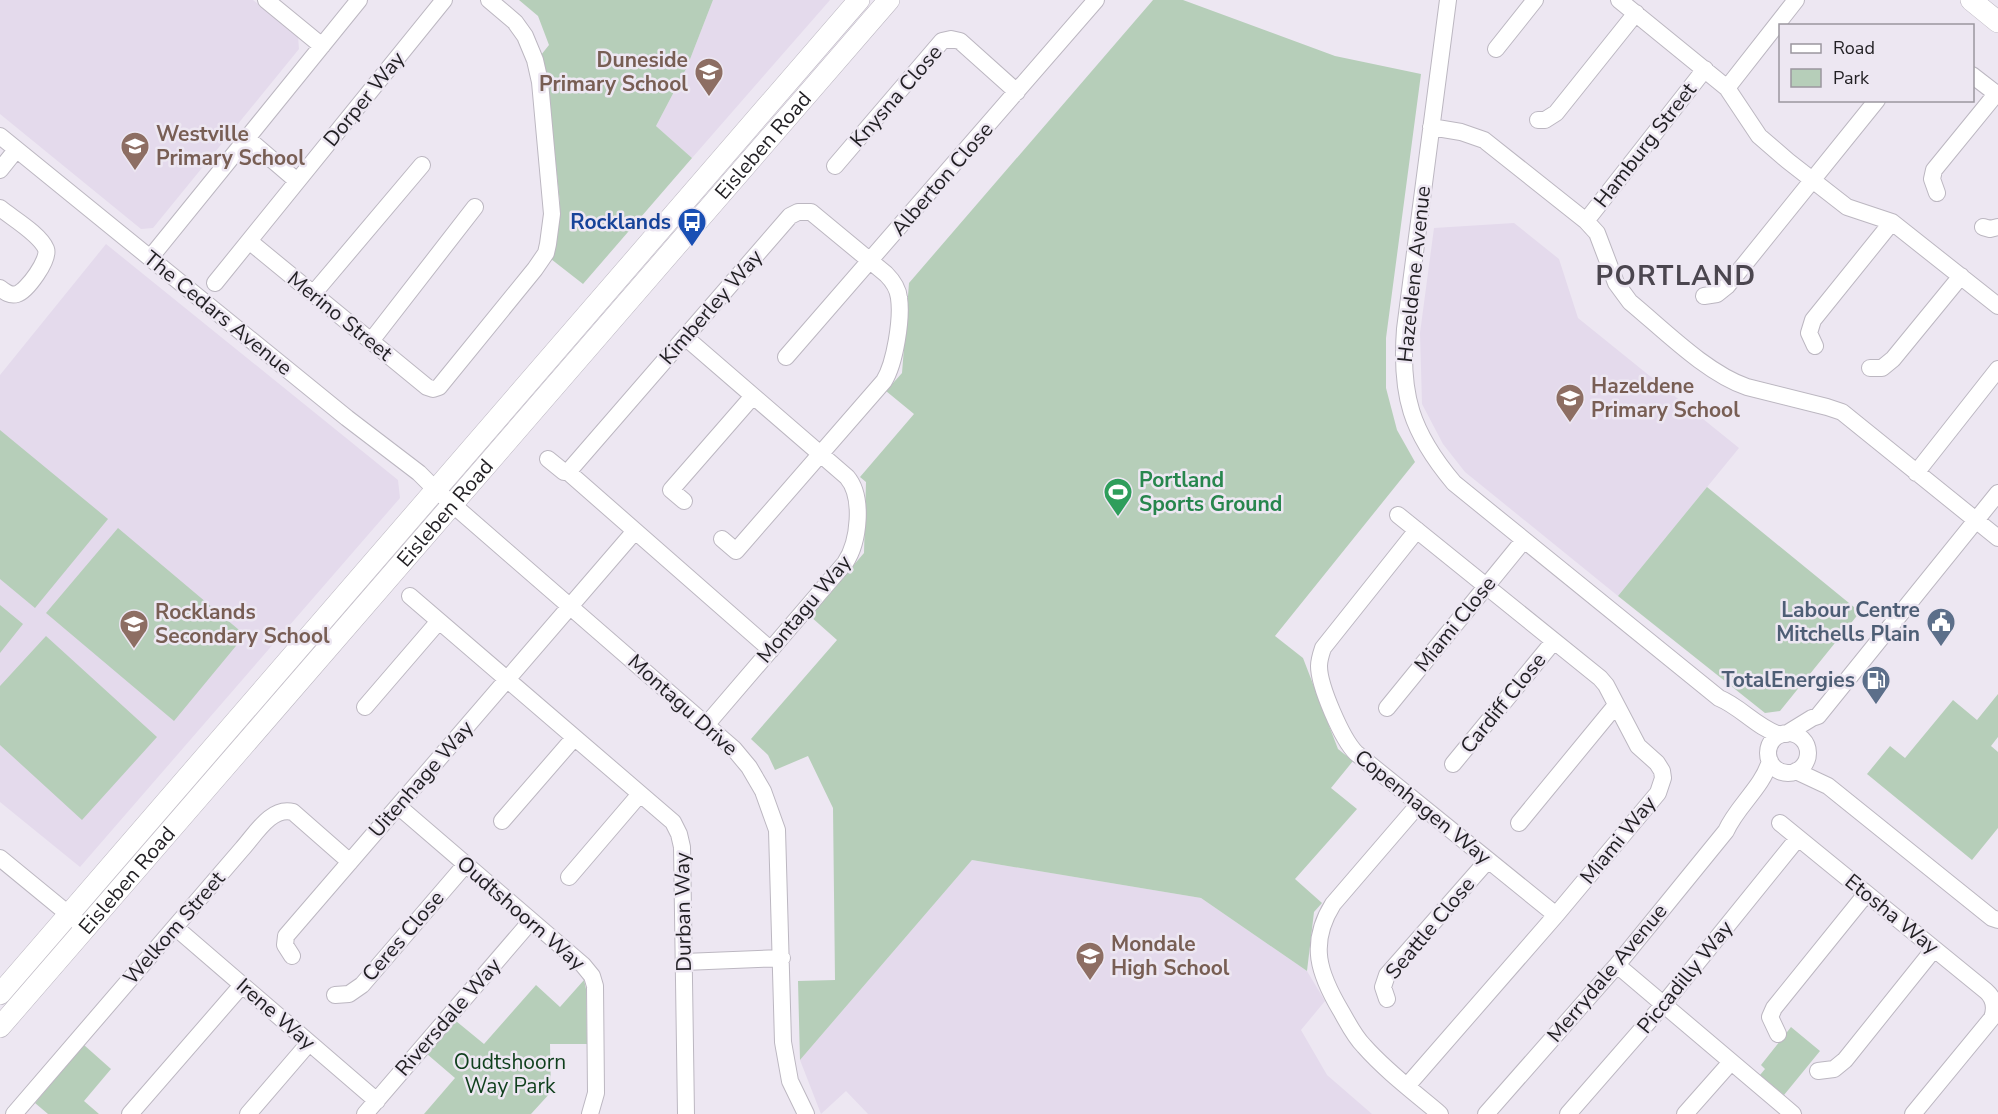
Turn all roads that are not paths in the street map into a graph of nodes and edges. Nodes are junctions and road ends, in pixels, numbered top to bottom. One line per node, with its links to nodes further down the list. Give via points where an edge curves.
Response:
1 (266, 0): 15 (street)
2 (359, 0): 15 (street)
3 (444, 0): 31 (street, Dorper Way)
4 (489, 0): 48 (street, Merino Street, via 516,22 525,36 540,82 552,188 546,253 439,387 428,387)
5 (859, 0): 58 (main road, Eisleben Road)
6 (889, 0): 61 (main road, Eisleben Road)
7 (1096, 0): 20 (street, Alberton Close)
8 (1448, 0): 24 (street, Hazeldene Avenue)
9 (1535, 0): 16 (street)
10 (1619, 0): 13 (street)
11 (1796, 0): 19 (street)
12 (1971, 0): 14 (main road)
13 (1636, 13): 17 (street); 23 (street, via 1556,113)
14 (1998, 22)
15 (322, 46): 26 (street)
16 (1496, 49)
17 (1705, 69): 19 (street); 36 (street, Hamburg Street)
18 (1974, 77): 21 (street)
19 (1726, 88): 32 (street, via 1759,136)
20 (1017, 92): 29 (street, Knysna Close, via 960,41 942,41); 40 (street, Alberton Close)
21 (1997, 94): 33 (street, via 1935,170 1932,178)
22 (1875, 102): 32 (street)
23 (1538, 120)
24 (1431, 128): 36 (street, via 1484,140); 68 (street, Hazeldene Avenue, via 1402,362 1407,396 1423,442 1438,464 1454,483)
25 (0, 136): 27 (street, The Cedars Avenue)
26 (247, 138): 31 (street); 39 (street)
27 (16, 150): 30 (street); 39 (street, The Cedars Avenue)
28 (422, 165): 44 (street)
29 (835, 166)
30 (0, 170)
31 (297, 181): 38 (street, Dorper Way)
32 (1813, 181): 37 (street, via 1847,207); 45 (street, via 1727,286 1717,294)
33 (1937, 194)
34 (475, 207): 48 (street)
35 (0, 208): 43 (street, via 42,241 47,251 45,262 23,291 15,295)
36 (1586, 221): 57 (street, via 1598,233 1620,291 1714,371 1747,387 1842,412)
37 (1892, 222): 41 (street); 49 (street, via 1813,320 1809,333)
38 (249, 241): 42 (street, Dorper Way); 44 (street, Merino Street)
39 (150, 258): 58 (street, The Cedars Avenue)
40 (871, 261): 47 (street, Kimberley Way, via 816,214 795,213); 50 (street, Alberton Close); 54 (street, via 890,278 898,292 900,304 891,370)
41 (1961, 276): 46 (street); 51 (street, via 1893,359 1882,368)
42 (215, 282)
43 (0, 288)
44 (313, 294): 48 (street, Merino Street)
45 (1704, 296)
46 (1998, 306)
47 (685, 337): 53 (street, Montagu Way); 56 (street, Kimberley Way)
48 (370, 341)
49 (1815, 346)
50 (786, 357)
51 (1870, 368)
52 (1998, 369): 57 (street)
53 (753, 396): 54 (street, Montagu Way); 60 (street, via 671,490)
54 (820, 454): 67 (street, via 736,551); 74 (street, Montagu Way, via 847,477 856,492 854,546 845,563)
55 (548, 459): 56 (street)
56 (568, 472): 65 (street)
57 (1916, 473): 63 (street)
58 (436, 490): 61 (street, The Cedars Avenue); 103 (main road, Eisleben Road)
59 (1998, 493): 63 (street)
60 (684, 501)
61 (453, 504): 71 (street, Montagu Drive); 108 (main road, Eisleben Road)
62 (1398, 515): 64 (street, Miami Way)
63 (1976, 520): 66 (street); 80 (street)
64 (1417, 530): 69 (street, Miami Way); 90 (street, Copenhagen Way, via 1330,639 1318,664 1346,742)
65 (635, 531): 71 (street, Uitenhage Way); 74 (street)
66 (1998, 538)
67 (722, 539)
68 (1524, 540): 69 (street, Miami Close); 76 (street, Hazeldene Avenue)
69 (1486, 586): 73 (street, Miami Way); 79 (street, Miami Close)
70 (410, 596): 72 (street, Durban Way)
71 (571, 606): 75 (street, Uitenhage Way); 81 (street, Montagu Drive)
72 (439, 621): 75 (street, Durban Way); 78 (street)
73 (1554, 641): 77 (street, Miami Way, via 1600,678); 86 (street, Cardiff Close)
74 (771, 650): 81 (street, Montagu Way)
75 (507, 680): 83 (street, Durban Way); 91 (street, Uitenhage Way)
76 (1719, 698): 82 (street, Hazeldene Avenue, via 1758,725); 85 (street, Hazeldene Avenue, via 1754,732)
77 (1616, 705): 93 (street); 104 (street, Miami Way, via 1638,746 1659,766 1661,786)
78 (366, 707)
79 (1387, 708)
80 (1818, 716): 82 (street); 84 (street)
81 (707, 724): 111 (street, Montagu Drive, via 749,766 770,807 778,841)
82 (1783, 735): 84 (street, via 1792,734 1802,740); 85 (street, via 1771,744)
83 (574, 738): 89 (street, Durban Way); 92 (street)
84 (1807, 755): 87 (street, via 1801,768); 88 (street)
85 (1769, 758): 87 (street, via 1778,770); 95 (street, Merrydale Avenue, via 1763,776)
86 (1453, 764)
87 (1793, 772): 88 (street); 95 (street, Merrydale Avenue, via 1762,792)
88 (1828, 786): 105 (street)
89 (640, 795): 101 (street); 112 (street, Durban Way, via 673,822 681,840)
90 (1419, 804): 98 (street, Copenhagen Way); 124 (street, via 1333,904 1324,920 1319,944 1323,977 1355,1035)
91 (398, 806): 99 (street, Uitenhage Way); 100 (street, Oudtshoorn Way)
92 (502, 821)
93 (1519, 823)
94 (1780, 823): 96 (street, Etosha Way)
95 (1725, 831): 113 (street, Merrydale Avenue)
96 (1798, 838): 102 (street, Etosha Way); 118 (street, Piccadilly Way)
97 (0, 858): 103 (street)
98 (1488, 860): 104 (street, Copenhagen Way); 117 (street, Seattle Close, via 1387,975 1383,987)
99 (350, 862): 107 (street, Welkom Street, via 293,812 280,812 270,818); 110 (street, Uitenhage Way, via 286,936 285,945)
100 (465, 864): 106 (street, Oudtshoorn Way); 116 (street, Ceres Close, via 362,985 349,994)
101 (569, 877)
102 (1866, 894): 109 (street, Etosha Way); 120 (street, via 1771,1013)
103 (69, 914): 108 (street); 115 (main road, Eisleben Road)
104 (1556, 915): 124 (street, Miami Way)
105 (1995, 919)
106 (531, 921): 125 (street, Riversdale Way); 130 (street, Oudtshoorn Way, via 592,976 597,1093)
107 (175, 927): 114 (street, Irene Way); 126 (street, Welkom Street)
108 (86, 929): 119 (main road, Eisleben Road)
109 (1935, 949): 123 (street, via 1845,1060 1833,1069); 138 (street, Etosha Way, via 1989,994 1994,1011)
110 (292, 956)
111 (782, 958): 112 (street); 132 (street, Montagu Drive, via 783,1042 790,1081)
112 (684, 962): 131 (street, Durban Way)
113 (1617, 965): 118 (street); 134 (street, Merrydale Avenue)
114 (242, 985): 121 (street, Irene Way); 127 (street)
115 (0, 994)
116 (334, 995)
117 (1387, 999)
118 (1663, 1005): 122 (street); 135 (street, Piccadilly Way)
119 (0, 1027)
120 (1778, 1034)
121 (309, 1042): 125 (street, Irene Way); 128 (street)
122 (1731, 1062): 136 (street); 137 (street)
123 (1818, 1071)
124 (1407, 1086): 133 (street)
125 (376, 1101): 129 (street, Riversdale Way)
126 (14, 1114)
127 (130, 1114)
128 (248, 1114)
129 (365, 1114)
130 (590, 1114)
131 (686, 1114)
132 (806, 1114)
133 (1440, 1114)
134 (1486, 1114)
135 (1568, 1114)
136 (1685, 1114)
137 (1792, 1114)
138 (1913, 1114)

